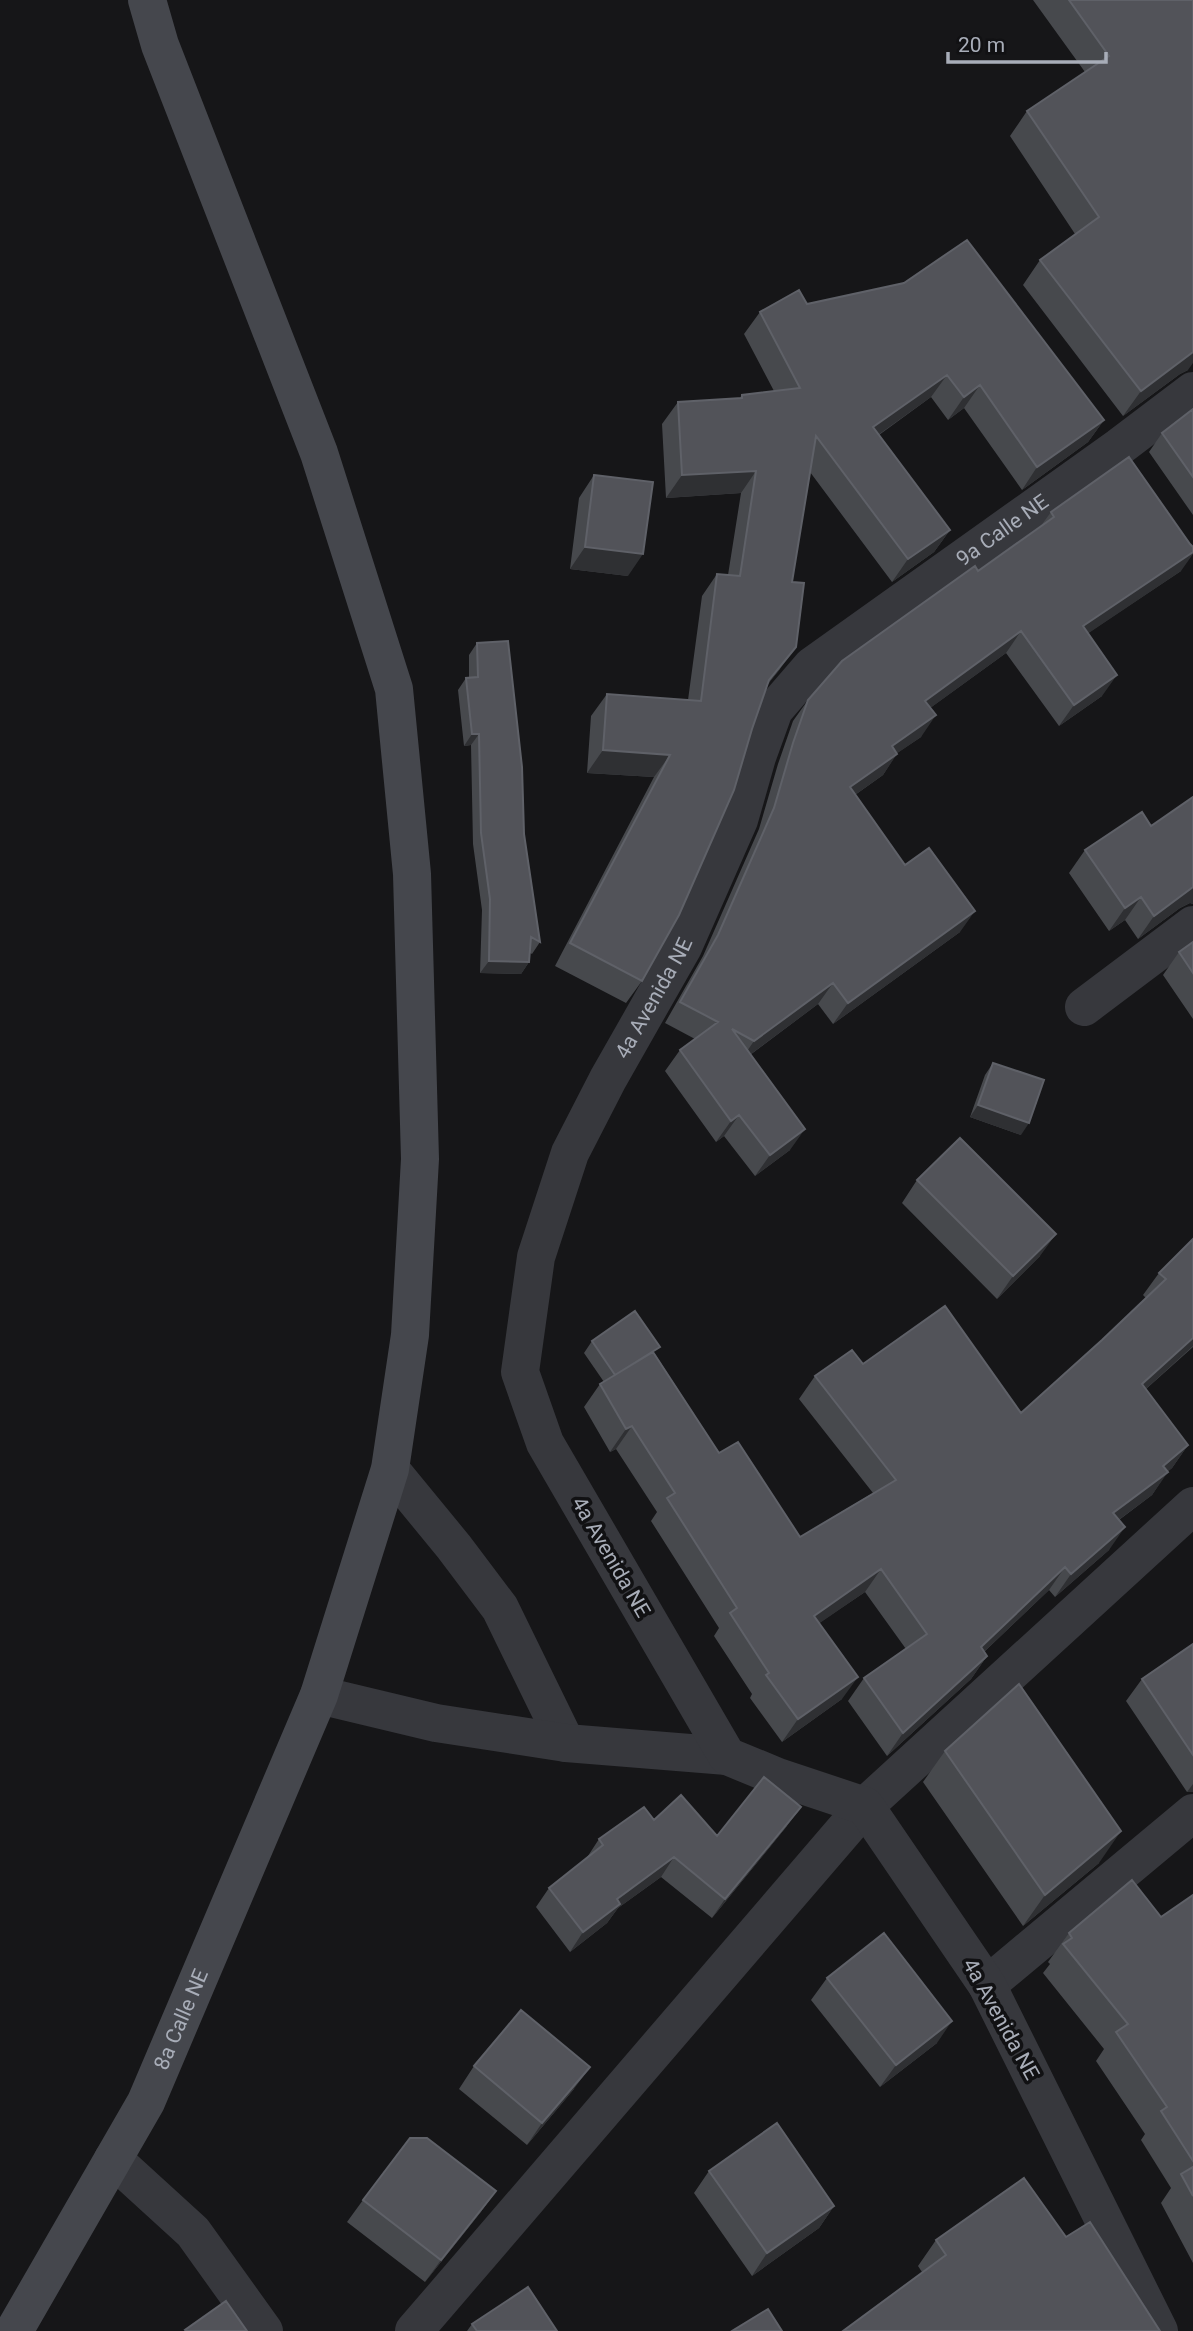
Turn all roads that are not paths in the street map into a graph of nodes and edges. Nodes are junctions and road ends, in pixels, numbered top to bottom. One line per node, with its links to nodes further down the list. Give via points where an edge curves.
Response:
1 (147, 0): 9 (street, 8a Calle NE, via 160,45 319,453 394,689 412,874 420,1159 410,1335)
2 (1193, 391): 4 (street, 9a Calle NE)
3 (1094, 415): 4 (street)
4 (1119, 447): 5 (street); 6 (street, 9a Calle NE)
5 (1141, 479)
6 (812, 666): 13 (street, 4a Avenida NE, via 774,710 739,820 683,947 570,1153 536,1257 520,1372 545,1443)
7 (1193, 925): 8 (street)
8 (1084, 1007)
9 (390, 1469): 11 (street, 8a Calle NE); 12 (street, via 500,1608)
10 (1193, 1506): 14 (street)
11 (319, 1695): 12 (street, via 436,1723); 17 (street, 8a Calle NE, via 146,2102)
12 (566, 1743): 13 (street)
13 (727, 1756): 14 (street)
14 (865, 1806): 16 (street, 4a Avenida NE); 20 (street)
15 (1193, 1813): 16 (street)
16 (987, 1985): 21 (street, 4a Avenida NE)
17 (113, 2159): 18 (street, 8a Calle NE); 19 (street, via 193,2232)
18 (13, 2331)
19 (264, 2331)
20 (414, 2331)
21 (1159, 2331)

